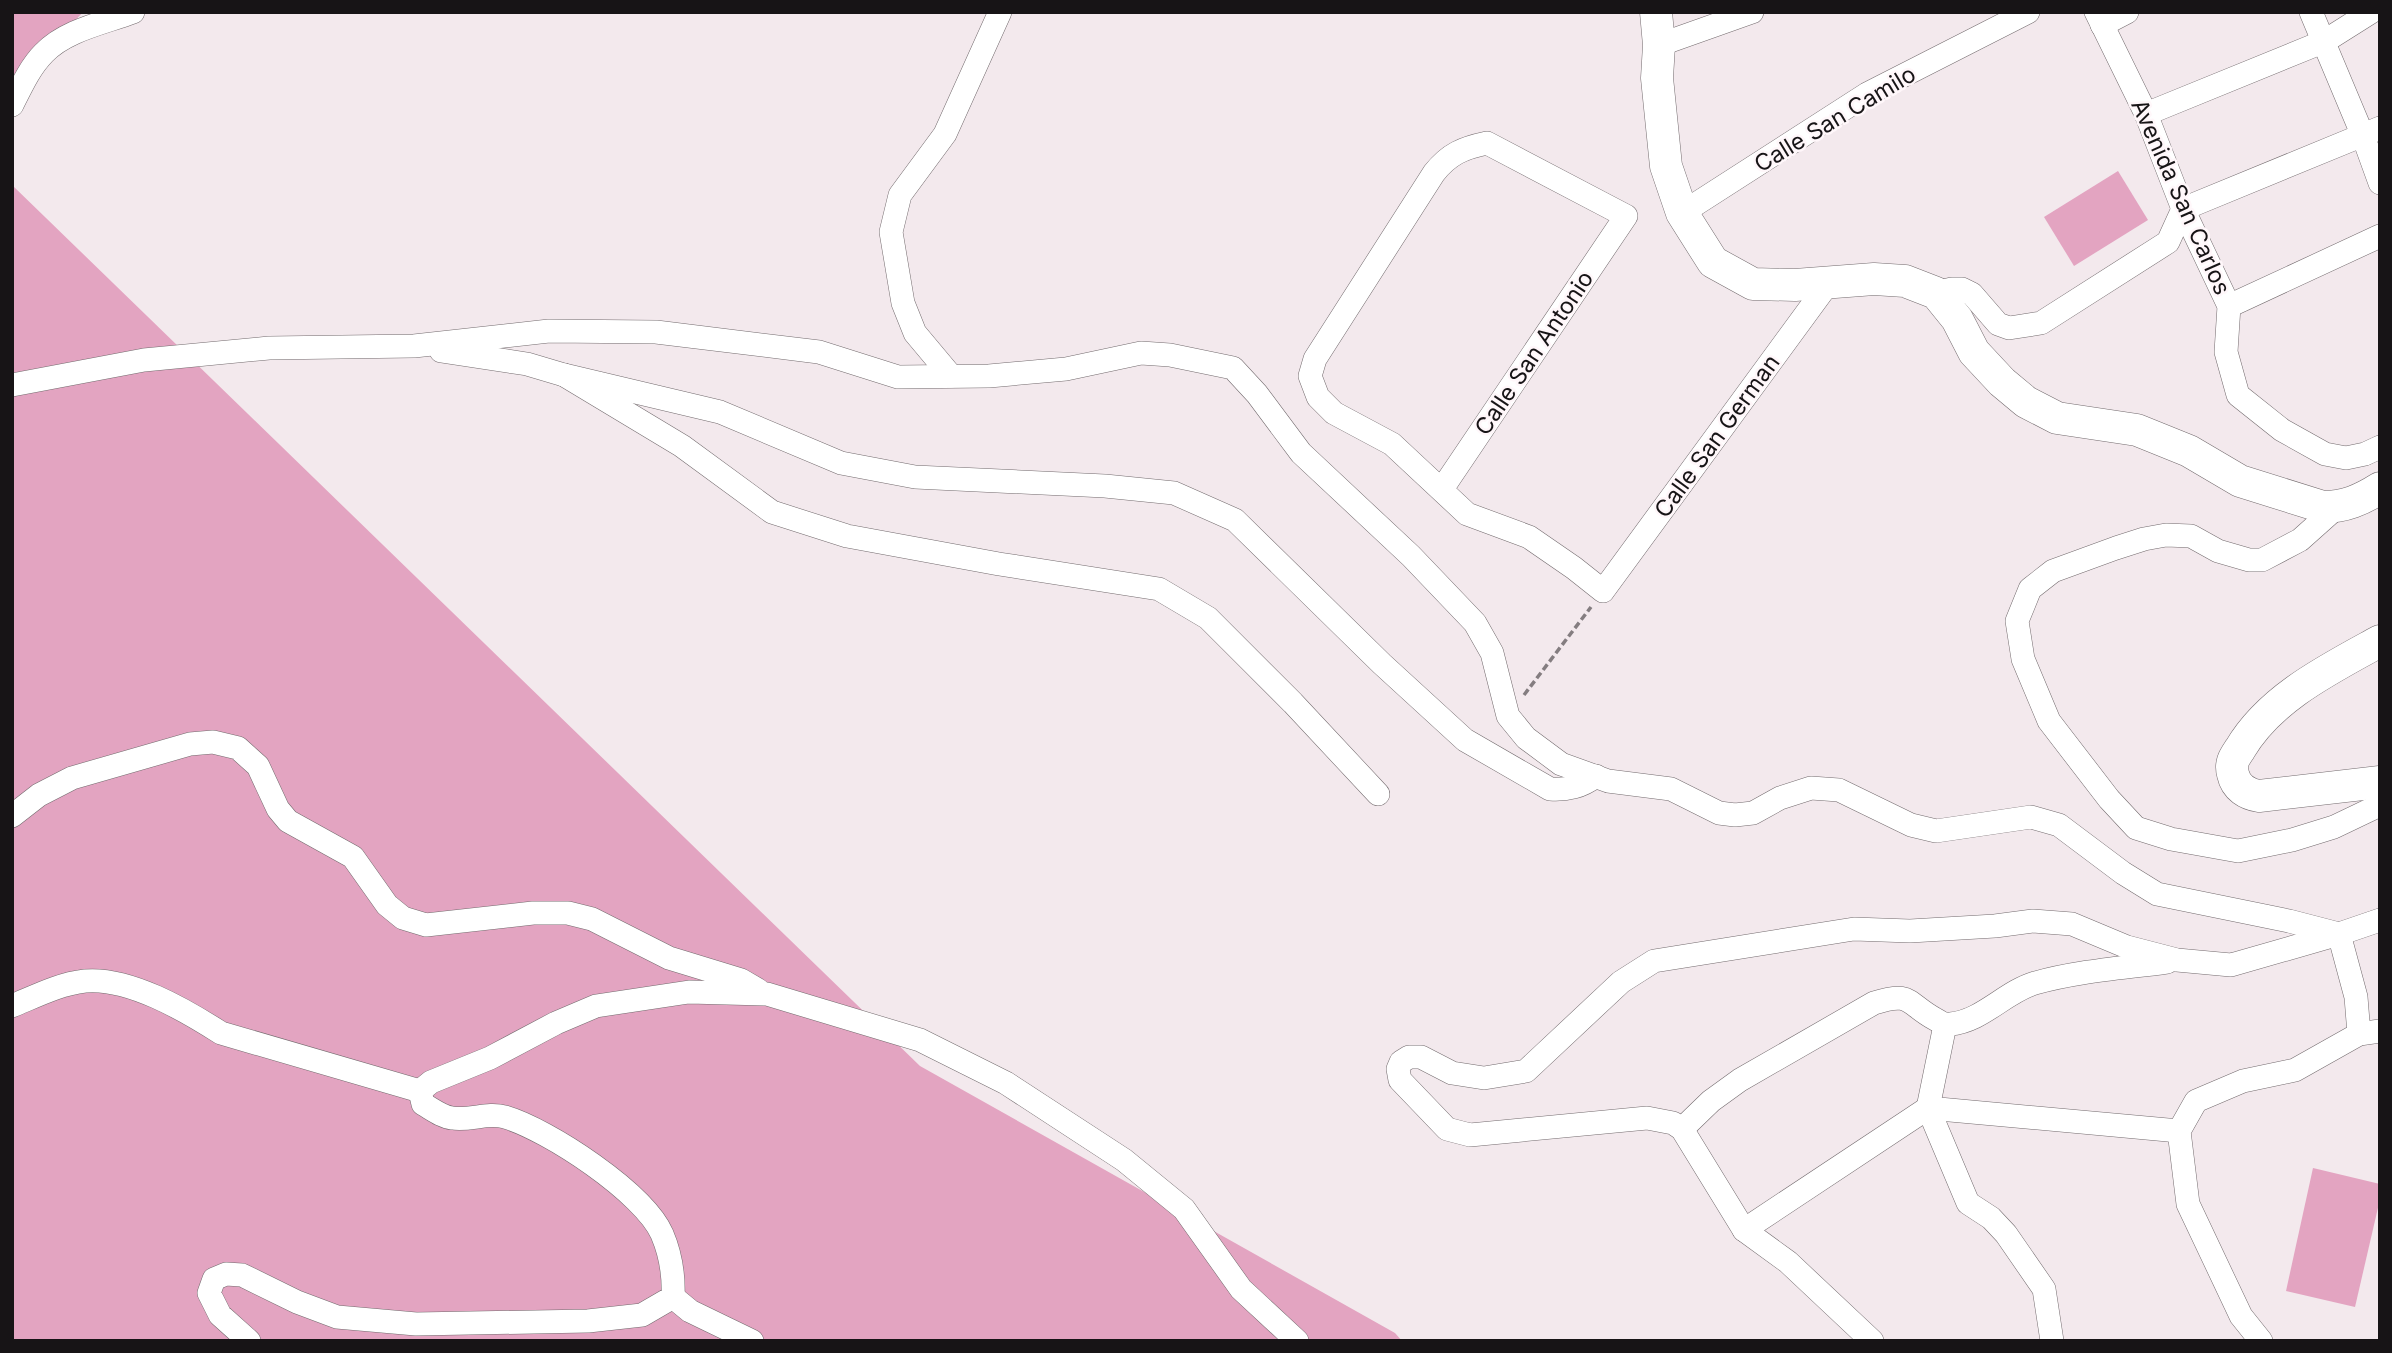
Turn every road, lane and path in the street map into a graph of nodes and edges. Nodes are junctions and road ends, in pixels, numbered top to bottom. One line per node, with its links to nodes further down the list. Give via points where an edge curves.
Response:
1 (133, 12): 12 (street, via 66,36 44,53)
2 (1000, 12): 24 (street, via 946,134 900,195 891,232 903,303 915,333)
3 (1656, 12): 11 (main road)
4 (1752, 12): 11 (street)
5 (2028, 12): 17 (street, Calle San Camilo, via 1867,94)
6 (2127, 12): 9 (street)
7 (2311, 12): 10 (street)
8 (2371, 12): 10 (street)
9 (2099, 18): 13 (street, Avenida San Carlos)
10 (2325, 41): 13 (street); 14 (street)
11 (1659, 46): 17 (main road, via 1657,78 1666,166)
12 (12, 105)
13 (2146, 114): 16 (street, Avenida San Carlos)
14 (2371, 132): 15 (street); 16 (street)
15 (2380, 183)
16 (2183, 209): 20 (street, via 2168,242 2041,323 2008,328 1962,289); 21 (street, Avenida San Carlos)
17 (1682, 213): 19 (main road, via 1713,262 1753,284)
18 (2380, 236): 21 (street)
19 (1830, 281): 20 (main road, via 1905,281); 30 (street, Calle San German)
20 (1936, 293): 29 (main road, via 1974,352 2026,402 2057,418 2137,430 2189,451 2253,486)
21 (2229, 306): 26 (street, Avenida San Carlos, via 2225,352 2238,395 2282,430 2325,454 2346,457)
22 (414, 346): 23 (street, via 527,364); 24 (street, via 549,331 656,332 819,352 898,377); 25 (street, via 270,348 144,360)
23 (564, 375): 33 (street, via 720,412 841,463 915,477 1174,493 1235,520 1465,740 1550,789 1566,790); 35 (street, via 682,446 772,512 847,536 1159,589 1208,618)
24 (951, 376): 32 (street, via 1066,369 1141,353 1233,368 1301,453 1475,623 1492,653)
25 (12, 385)
26 (2380, 447)
27 (2380, 488): 29 (main road)
28 (1442, 489): 28 (street, Calle San Antonio, via 1392,444 1334,413 1318,397 1310,376 1314,359 1434,173 1446,158 1463,148 1487,142 1626,216); 30 (street, via 1467,514 1529,537)
29 (2337, 507): 36 (street, via 2300,540 2262,560 2218,551 2191,536 2166,535 2116,548 2053,571 2030,589 2017,621 2024,659 2049,721 2136,828 2238,851 2334,827)
30 (1603, 591): 32 (path)
31 (2380, 641): 34 (main road, via 2281,702 2250,731 2231,764 2233,776 2249,795 2272,797)
32 (1507, 716): 33 (street, via 1525,737 1561,764)
33 (1596, 776): 39 (street, via 1671,789 1711,810 1735,815 1753,813 1811,788 1839,790 1911,825 1936,831 2031,817 2059,825 2157,894)
34 (2380, 782)
35 (1378, 794)
36 (2380, 805)
37 (12, 816): 41 (street, via 72,778 190,744 213,742 238,748 258,766 288,821 354,857 387,905 403,918 426,925 568,913 592,919 669,958 741,980)
38 (2380, 920): 39 (street)
39 (2339, 934): 40 (street, via 2231,965); 44 (street)
40 (2177, 960): 43 (street, via 2035,983 1964,1023); 47 (street, via 2127,947 2072,924 2033,921 1910,931 1854,929 1654,961 1621,982 1526,1070 1484,1078 1452,1073 1421,1057 1409,1057 1398,1069 1400,1080 1447,1129 1470,1135 1647,1118)
41 (767, 995): 45 (street, via 689,992 596,1006); 55 (street, via 920,1040 1006,1083 1124,1160 1184,1209 1241,1289)
42 (12, 1006): 45 (street, via 55,987 86,981 114,983 139,990 222,1033)
43 (1945, 1025): 46 (street); 47 (street, via 1909,1000 1892,997 1874,1003 1740,1080)
44 (2369, 1032): 48 (street, via 2295,1070 2243,1082 2196,1101)
45 (419, 1091): 50 (street, via 423,1104 452,1118 491,1114 569,1147 630,1193 662,1232 674,1271)
46 (1928, 1108): 48 (street); 49 (street); 57 (street, via 1968,1203 2006,1234 2044,1289)
47 (1682, 1129): 49 (street)
48 (2179, 1131): 58 (street, via 2188,1203 2241,1316)
49 (1744, 1230): 56 (street, via 1788,1262)
50 (673, 1297): 51 (street, via 642,1315 588,1321); 54 (street, via 690,1311)
51 (416, 1324): 52 (street, via 337,1317 242,1275 226,1273 214,1279 209,1293 220,1315); 53 (street)
52 (249, 1341)
53 (433, 1341)
54 (752, 1341)
55 (1297, 1341)
56 (1872, 1341)
57 (2052, 1341)
58 (2261, 1341)

